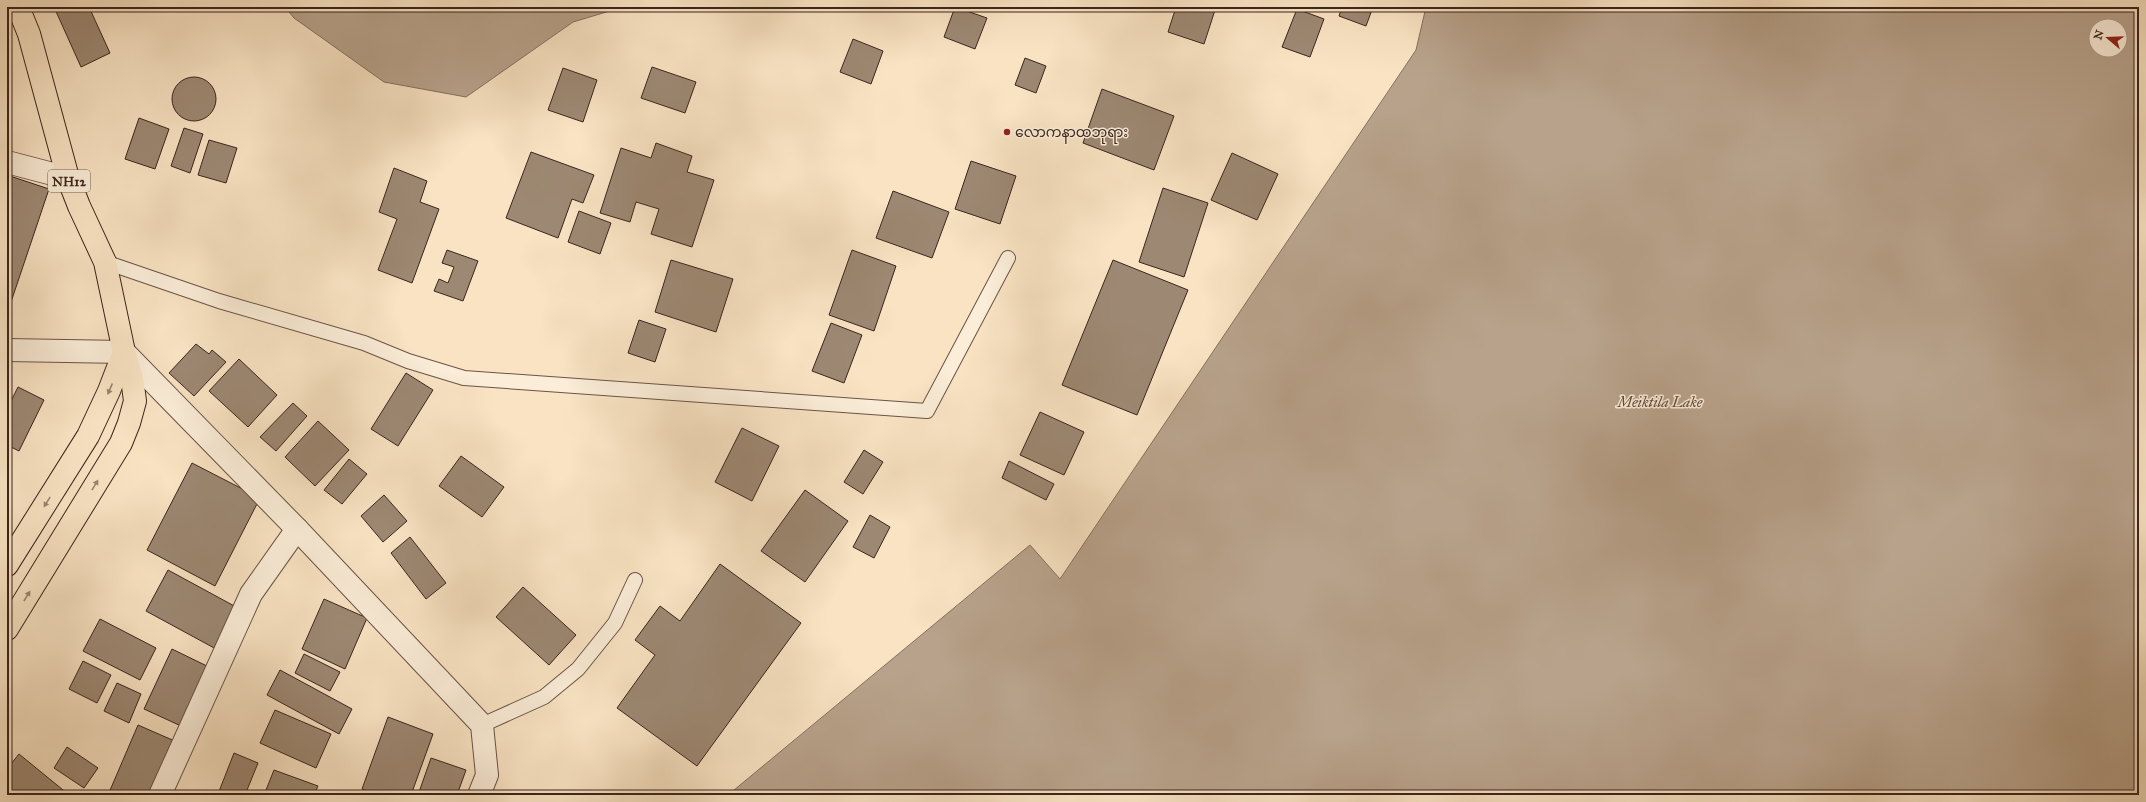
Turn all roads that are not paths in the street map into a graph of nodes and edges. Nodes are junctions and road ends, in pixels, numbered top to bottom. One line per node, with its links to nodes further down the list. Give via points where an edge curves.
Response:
1 (18, 7): 3 (highway, NH12, via 29,34)
2 (7, 162): 3 (street)
3 (68, 178): 5 (highway, NH12, via 78,206)
4 (1008, 258): 5 (lane, via 927,411 464,378 408,361 364,343 219,301)
5 (105, 262): 7 (highway, NH12)
6 (7, 350): 7 (street)
7 (124, 352): 8 (street); 9 (highway, one-way to 9, via 88,436); 11 (highway, NH12, one-way to 7, via 120,443 129,423 135,401 132,378)
8 (297, 529): 12 (street); 14 (street, via 251,594)
9 (7, 565)
10 (635, 580): 12 (lane, via 616,622 578,669 544,697)
11 (7, 629)
12 (482, 726): 13 (street)
13 (484, 788)
14 (160, 795)

